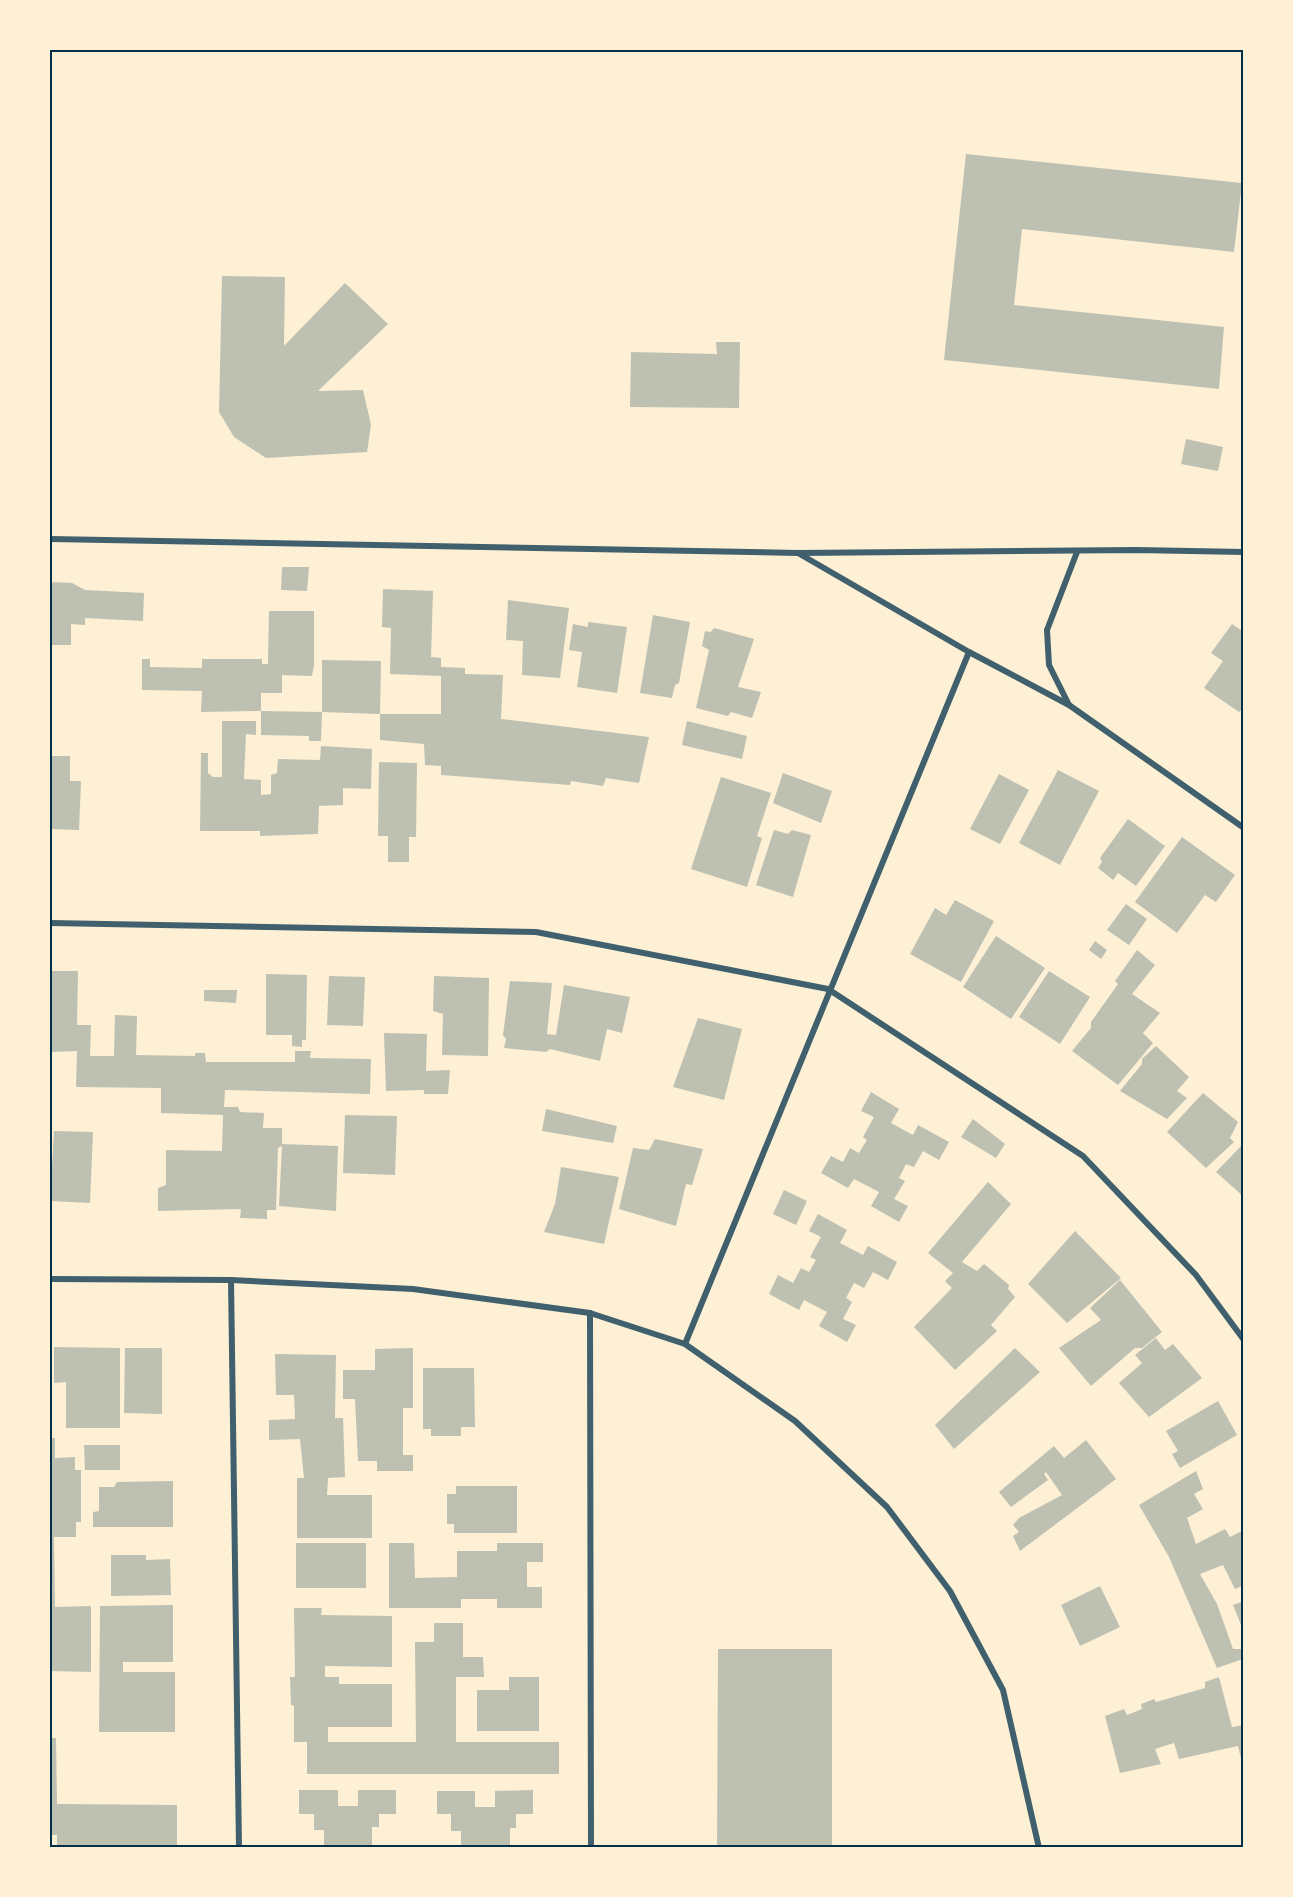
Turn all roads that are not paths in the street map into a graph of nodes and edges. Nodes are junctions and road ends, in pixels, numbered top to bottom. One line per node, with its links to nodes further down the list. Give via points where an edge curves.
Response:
1 (50, 539): 4 (street)
2 (1077, 552): 3 (street); 4 (street); 6 (street, via 1047,630 1049,665)
3 (1244, 552)
4 (798, 553): 5 (street)
5 (969, 652): 6 (street); 9 (street)
6 (1069, 705): 7 (street)
7 (1244, 828)
8 (50, 923): 9 (street, via 536,932)
9 (828, 989): 13 (street, via 1083,1156 1196,1275); 14 (street)
10 (50, 1279): 11 (street)
11 (231, 1280): 12 (street, via 413,1289); 15 (street)
12 (590, 1313): 14 (street); 16 (street)
13 (1244, 1340)
14 (685, 1344): 17 (street, via 795,1421 862,1483 887,1507 950,1591 1003,1690)
15 (238, 1848)
16 (591, 1848)
17 (1040, 1848)

